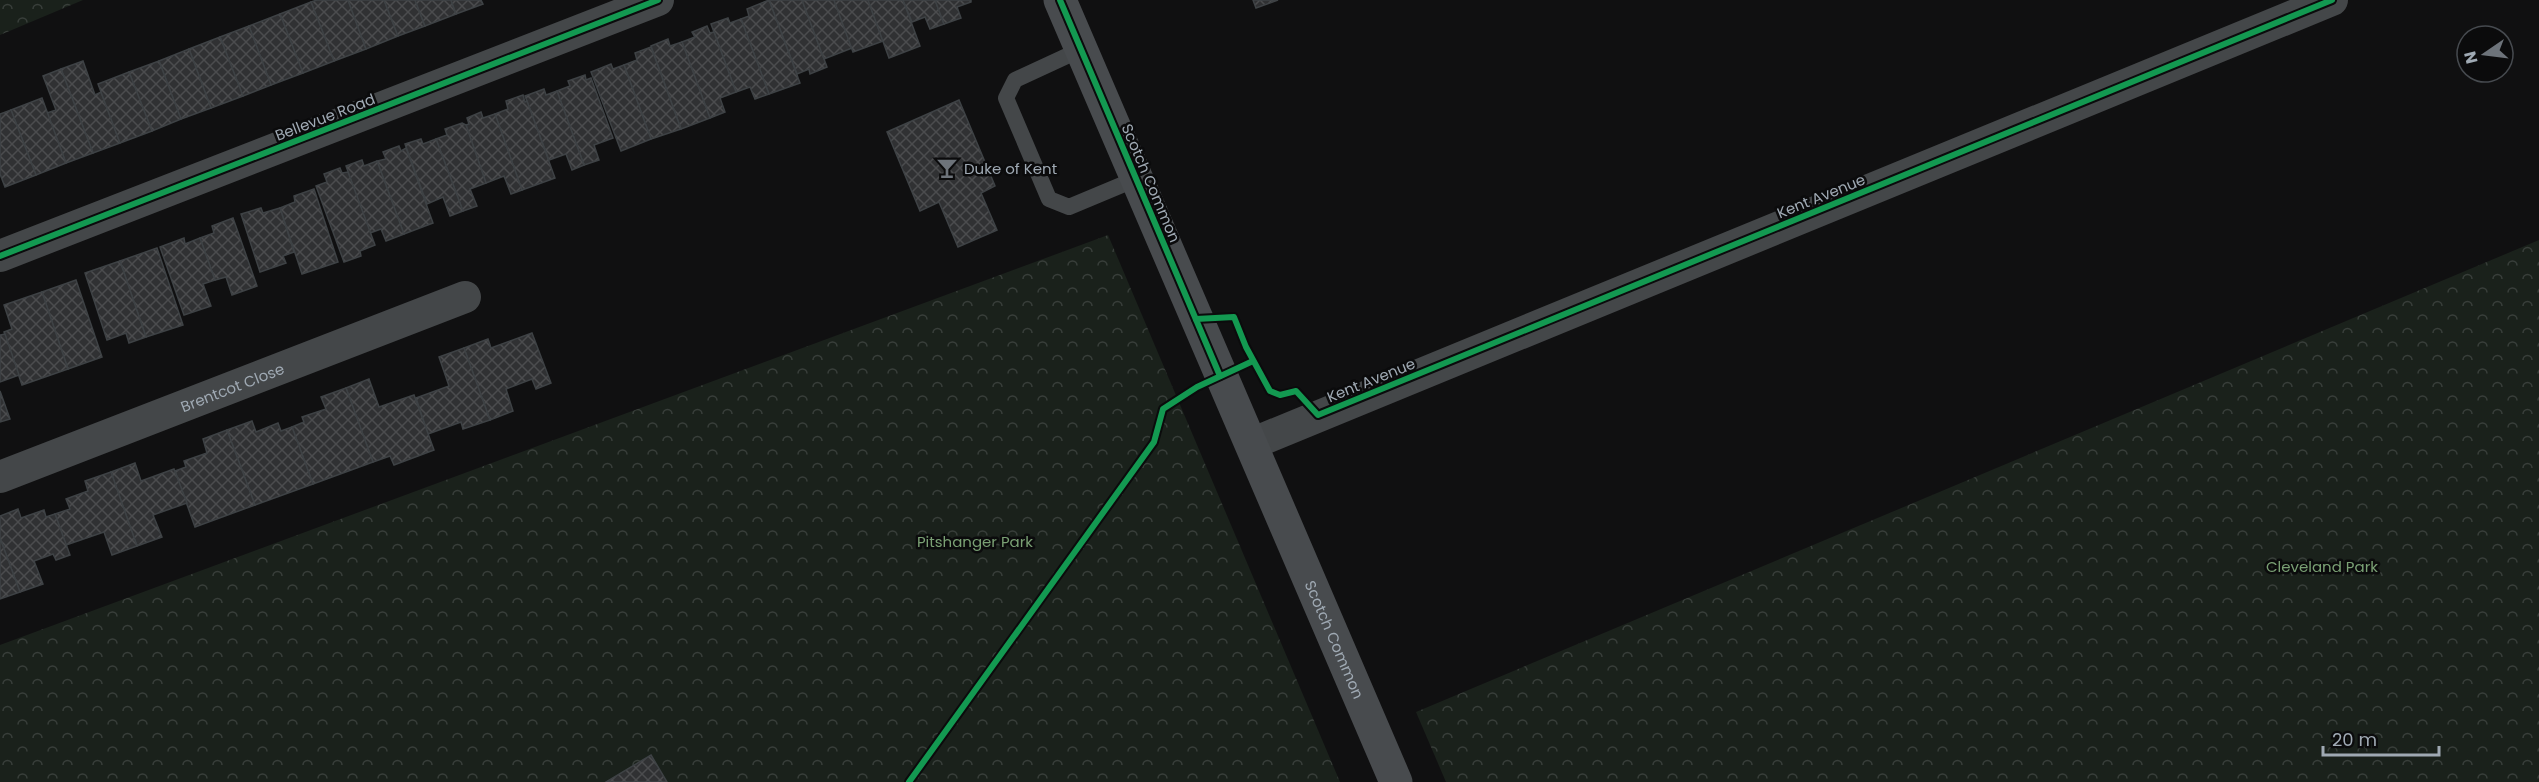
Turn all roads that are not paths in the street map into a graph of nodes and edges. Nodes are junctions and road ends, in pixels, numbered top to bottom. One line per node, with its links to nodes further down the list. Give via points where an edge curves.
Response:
1 (658, 0): 6 (street, Bellevue Road)
2 (1060, 0): 4 (main road, Scotch Common)
3 (2332, 0): 8 (street, Kent Avenue)
4 (1082, 49): 5 (main road, Scotch Common); 5 (lane, via 1015,80 1006,98 1049,199 1069,207)
5 (1136, 178): 8 (main road, Scotch Common)
6 (0, 256)
7 (465, 297): 9 (street, Brentcot Close)
8 (1251, 444): 10 (main road, Scotch Common)
9 (0, 477)
10 (1396, 782)

